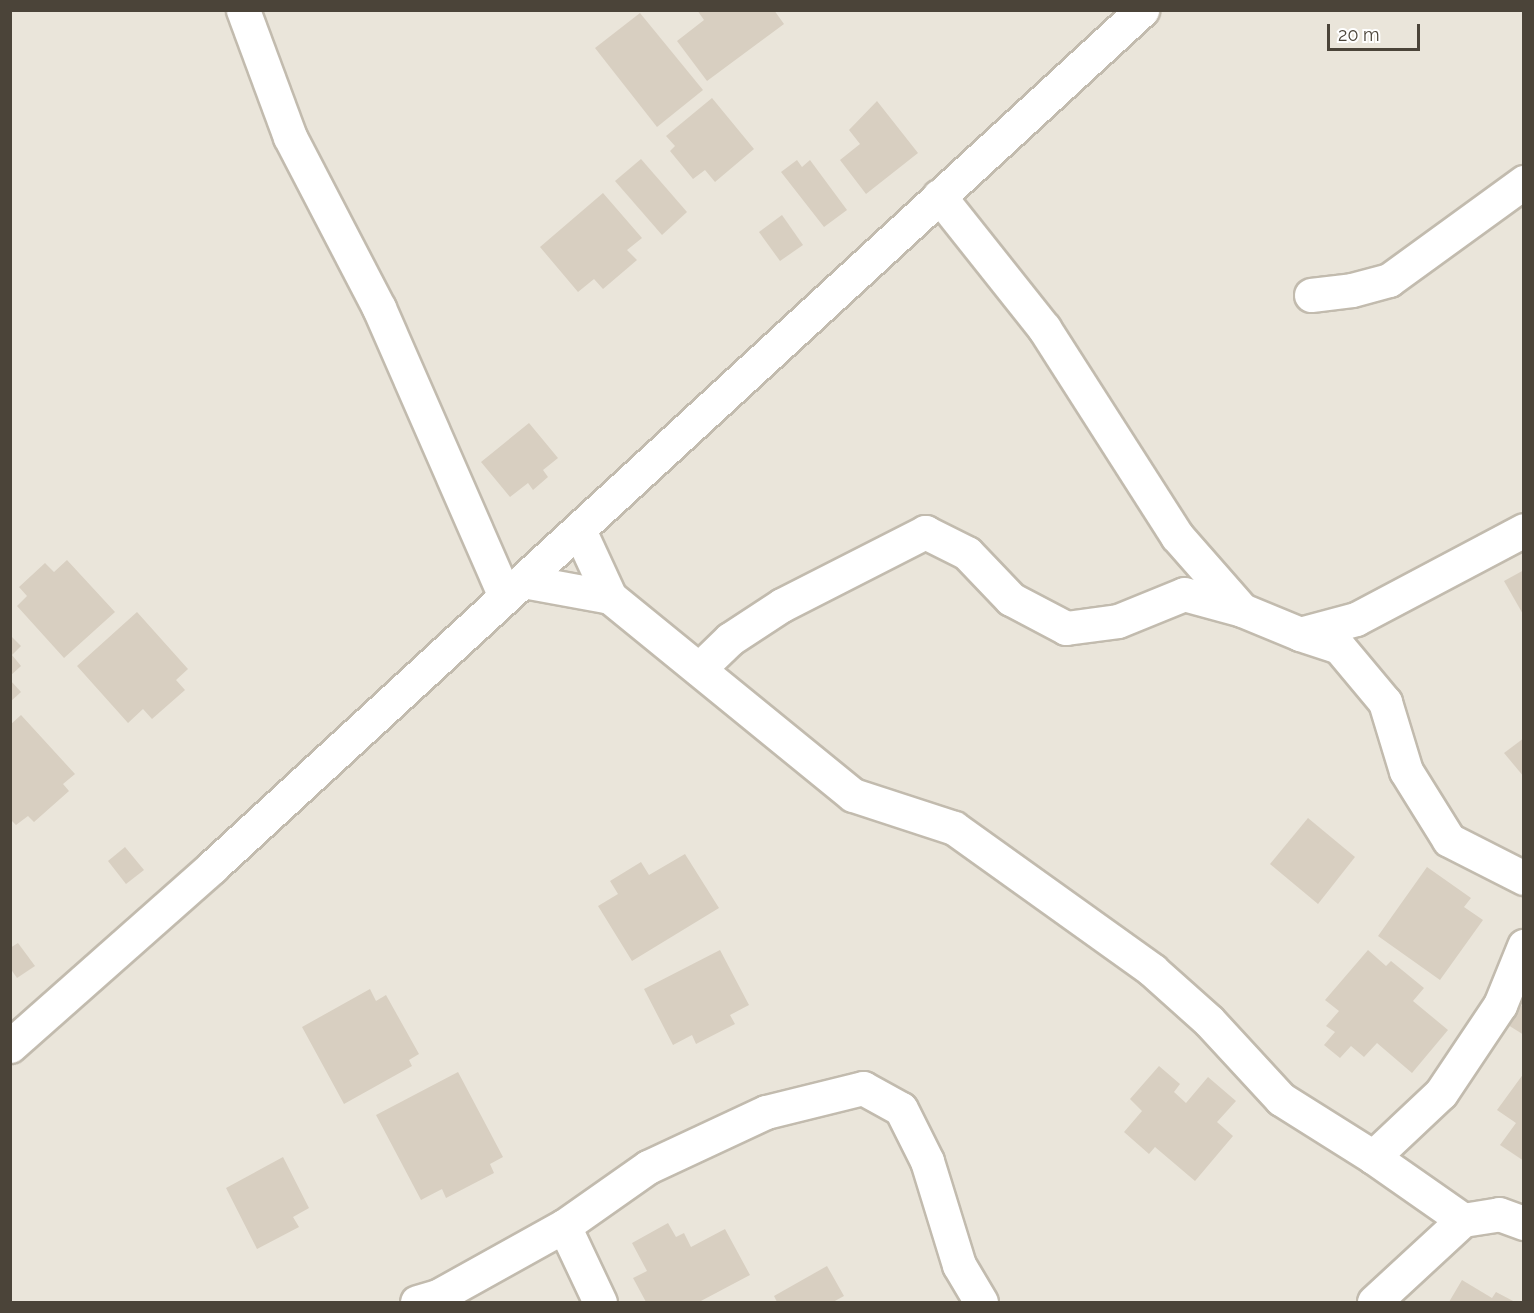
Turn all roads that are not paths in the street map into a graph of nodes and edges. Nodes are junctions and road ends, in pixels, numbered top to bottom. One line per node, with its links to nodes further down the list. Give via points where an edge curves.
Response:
1 (243, 10): 8 (street, via 290,137 379,308)
2 (1142, 10): 4 (street)
3 (1524, 182): 5 (street, via 1389,280)
4 (939, 196): 6 (street); 10 (street, via 1044,328 1177,536)
5 (1311, 295)
6 (579, 530): 8 (street); 9 (street)
7 (1524, 530): 11 (street, via 1356,619)
8 (514, 589): 9 (street); 15 (street, via 212,867)
9 (610, 597): 12 (street)
10 (1242, 610): 11 (street); 12 (street, via 1184,594 1118,621 1066,628 1011,599 967,553 925,532 782,605 730,639)
11 (1300, 634): 13 (street, via 1339,647 1385,702 1406,771 1449,840)
12 (699, 669): 16 (street, via 853,795 954,828 1152,970 1209,1020 1281,1099)
13 (1524, 879)
14 (1524, 946): 16 (street, via 1500,1005 1442,1093)
15 (10, 1046)
16 (1373, 1157): 17 (street)
17 (1463, 1220): 18 (street, via 1499,1214); 23 (street)
18 (1524, 1223)
19 (564, 1226): 20 (street, via 457,1286); 21 (street); 22 (street, via 648,1167 766,1112 863,1088 901,1109 927,1161 959,1265)
20 (417, 1302)
21 (600, 1302)
22 (981, 1302)
23 (1374, 1302)

